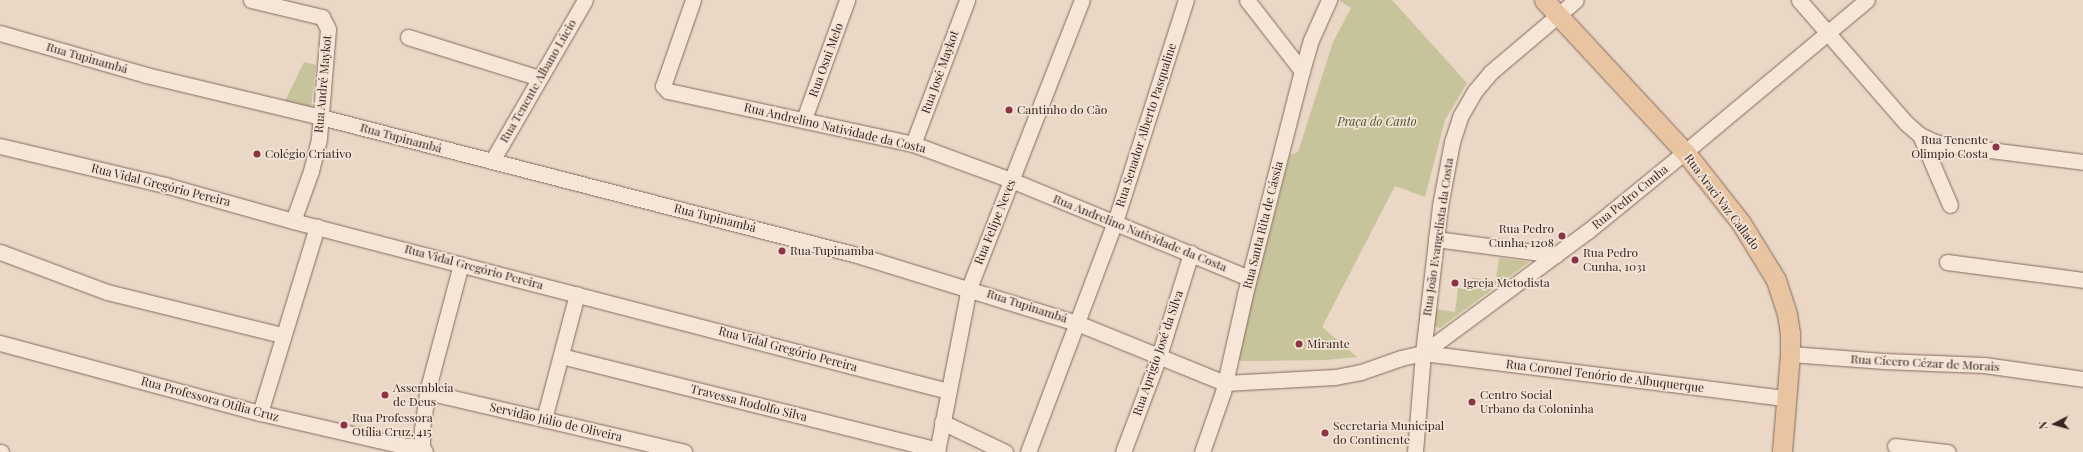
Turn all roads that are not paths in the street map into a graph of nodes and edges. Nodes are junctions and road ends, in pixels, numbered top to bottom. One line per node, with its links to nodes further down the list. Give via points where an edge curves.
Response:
1 (251, 0): 14 (street, Rua André Maykot)
2 (693, 0): 22 (street, Rua Andrelino Natividade da Costa, via 663,86 668,91)
3 (847, 0): 22 (street, Rua Osni Melo)
4 (966, 0): 24 (street, Rua José Maykot)
5 (1082, 0): 29 (street, Rua Felipe Neves)
6 (1186, 0): 32 (street, Rua Senador Alberto Pasqualine)
7 (1246, 0): 19 (street)
8 (1329, 0): 19 (street, Rua Santa Rita de Cássia, via 1311,40)
9 (1544, 0): 15 (main road, Rua Araci Vaz Callado)
10 (1576, 0): 15 (street, Rua João Evangelista da Costa)
11 (1799, 0): 16 (street)
12 (1866, 0): 16 (street, Rua Pedro Cunha)
13 (581, 1): 20 (street, Rua Tenente Albano Lúcio)
14 (290, 4): 21 (street, Rua André Maykot, via 322,17 328,29)
15 (1558, 15): 26 (main road, Rua Araci Vaz Callado); 34 (street, Rua João Evangelista da Costa, via 1491,72 1475,91 1461,115 1446,169)
16 (1828, 32): 23 (street); 26 (street, Rua Pedro Cunha)
17 (0, 33): 21 (street, Rua Tupinambá, via 146,75)
18 (408, 37): 20 (street)
19 (1302, 71): 40 (street, Rua Santa Rita de Cássia)
20 (540, 78): 27 (street, Rua Tenente Albano Lúcio)
21 (321, 117): 27 (street, Rua Tupinambá); 31 (street, Rua André Maykot, via 319,139 311,171)
22 (804, 119): 24 (street, Rua Andrelino Natividade da Costa)
23 (1920, 135): 28 (street, via 1935,142 1951,145); 30 (street)
24 (913, 144): 29 (street, Rua Andrelino Natividade da Costa)
25 (0, 146): 31 (street, Rua Vidal Gregório Pereira, via 165,185)
26 (1686, 152): 37 (street, Rua Pedro Cunha); 48 (main road, Rua Araci Vaz Callado, via 1741,223 1776,280 1787,314)
27 (492, 161): 42 (street, Rua Tupinambá, via 857,255)
28 (2083, 162)
29 (1011, 180): 32 (street, Rua Andrelino Natividade da Costa); 42 (street, Rua Felipe Neves)
30 (1950, 205)
31 (292, 221): 33 (street, Rua Vidal Gregório Pereira)
32 (1115, 222): 36 (street, Rua Andrelino Natividade da Costa); 44 (street, Rua Senador Alberto Pasqualine)
33 (317, 226): 39 (street, Rua Vidal Gregório Pereira); 45 (street)
34 (1436, 239): 37 (street); 47 (street, Rua João Evangelista da Costa)
35 (0, 252): 45 (street, via 107,292)
36 (1191, 253): 40 (street, Rua Andrelino Natividade da Costa); 50 (street, Rua Aprígio José da Silva)
37 (1556, 255): 47 (street, Rua Pedro Cunha)
38 (1947, 262): 41 (street)
39 (461, 264): 43 (street, Rua Vidal Gregório Pereira); 54 (street)
40 (1249, 278): 52 (street, Rua Santa Rita de Cássia)
41 (2083, 280)
42 (969, 288): 44 (street, Rua Tupinambá); 53 (street, Rua Felipe Neves)
43 (577, 294): 49 (street); 53 (street, Rua Vidal Gregório Pereira)
44 (1077, 322): 50 (street, Rua Tupinambá); 64 (street, Rua Senador Alberto Pasqualine)
45 (282, 335): 56 (street)
46 (0, 343): 56 (street, Rua Professora Otília Cruz)
47 (1423, 353): 52 (street, Rua Tupinambá, via 1361,372 1335,377); 55 (street, Rua Coronel Tenório de Albuquerque); 67 (street, Rua João Evangelista da Costa)
48 (1790, 354): 51 (street, Rua Cícero Cézar de Morais, via 1984,365); 55 (main road, Rua Araci Vaz Callado)
49 (561, 356): 57 (street); 61 (street, Travessa Rodolfo Silva)
50 (1159, 356): 52 (street, Rua Tupinambá); 65 (street, Rua Aprígio José da Silva)
51 (2083, 379)
52 (1225, 383): 66 (street, Rua Santa Rita de Cássia)
53 (948, 391): 58 (street, Rua Felipe Neves)
54 (427, 392): 57 (street, Servidão Júlio de Oliveira); 60 (street, via 422,429)
55 (1786, 398): 68 (main road, Rua Araci Vaz Callado)
56 (260, 413): 60 (street, Rua Professora Otília Cruz)
57 (544, 420): 62 (street, Servidão Júlio de Oliveira)
58 (942, 422): 61 (street, Rua Felipe Neves); 63 (street)
59 (1895, 446): 69 (street)
60 (424, 449)
61 (937, 451)
62 (684, 452)
63 (1005, 452)
64 (1028, 452)
65 (1123, 452)
66 (1202, 452)
67 (1415, 452)
68 (1782, 452)
69 (1948, 452)

